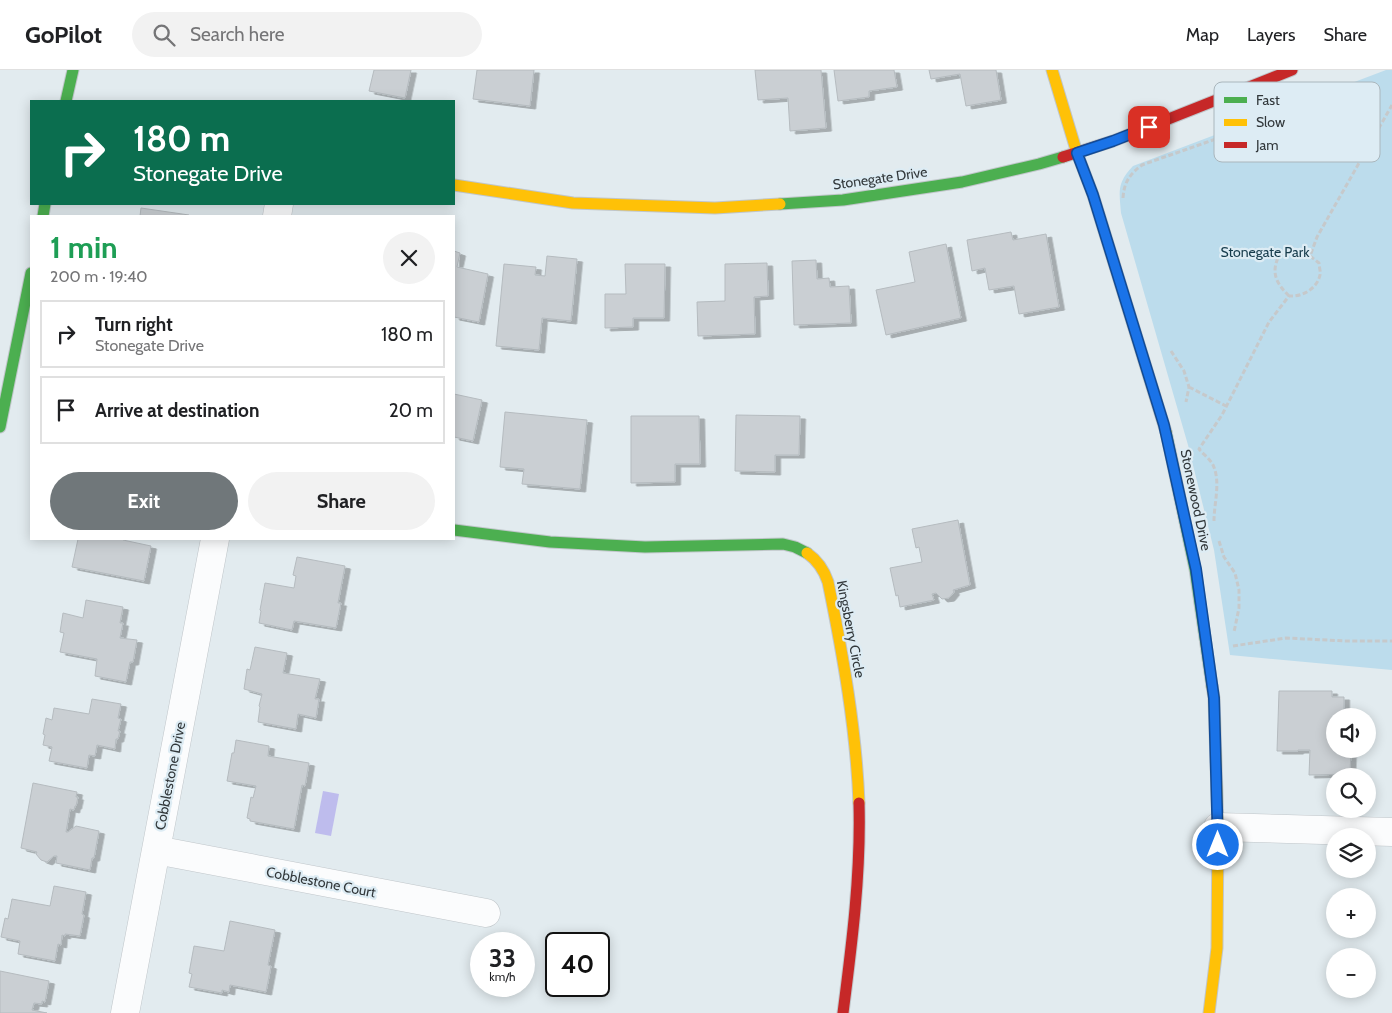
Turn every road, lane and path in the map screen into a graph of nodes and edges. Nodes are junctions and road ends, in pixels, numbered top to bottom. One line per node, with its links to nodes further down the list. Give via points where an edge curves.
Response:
1 (73, 70): 5 (street)
2 (1052, 70): 10 (street, Stonewood Drive)
3 (1292, 70): 4 (street, Stonegate Drive)
4 (1262, 82)
5 (66, 100)
6 (1214, 101): 10 (street, Stonegate Drive)
7 (1392, 104): 8 (path)
8 (1380, 125)
9 (1214, 140): 13 (path, via 1142,165 1128,178 1124,187)
10 (1077, 153): 12 (street, Stonegate Drive, via 962,182 843,200 715,208 573,203); 29 (street, Stonewood Drive, via 1164,425 1196,569 1214,698)
11 (1359, 162): 14 (path, via 1317,237)
12 (455, 185)
13 (1124, 204)
14 (1310, 256): 16 (path, via 1319,263 1320,275 1316,284 1308,292); 16 (path, via 1293,250 1280,254 1275,276)
15 (30, 277): 21 (street)
16 (1289, 296): 20 (path, via 1269,322)
17 (1168, 346): 18 (path, via 1184,371)
18 (1189, 387): 19 (path); 20 (path)
19 (1186, 405)
20 (1226, 406): 23 (path)
21 (0, 427)
22 (1196, 446): 23 (path)
23 (1199, 449): 24 (path, via 1212,465 1216,479)
24 (1214, 528)
25 (455, 530): 34 (street, Kingsberry Circle, via 550,542 645,548 783,544 810,555 824,570 852,717 858,786 856,892)
26 (1216, 534): 28 (path, via 1224,557 1235,573 1239,590 1239,608 1229,646 1286,638)
27 (215, 540): 31 (street, Cobblestone Drive)
28 (1392, 641)
29 (1218, 827): 30 (street); 35 (street, Stonewood Drive, via 1217,948)
30 (1392, 832)
31 (156, 850): 32 (street, Cobblestone Court); 33 (street, Cobblestone Drive)
32 (486, 913)
33 (125, 1013)
34 (843, 1013)
35 (1209, 1013)

